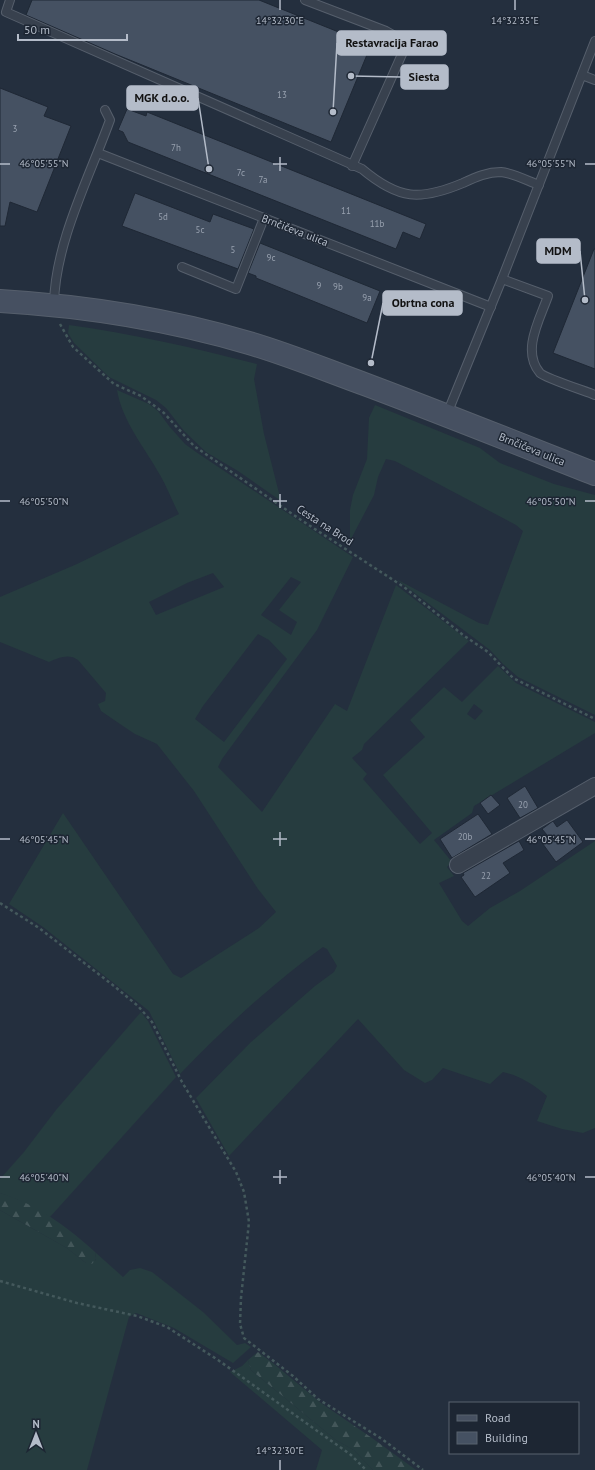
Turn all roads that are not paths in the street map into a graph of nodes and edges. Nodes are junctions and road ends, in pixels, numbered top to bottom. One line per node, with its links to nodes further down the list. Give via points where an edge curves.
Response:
1 (10, 0): 8 (lane, via 6,12)
2 (305, 0): 8 (lane, via 386,31 407,42)
3 (595, 41): 4 (lane)
4 (582, 75): 5 (lane); 9 (lane)
5 (595, 80)
6 (105, 110): 7 (lane, via 110,120)
7 (98, 153): 10 (lane, Brnčičeva ulica); 14 (lane, via 63,243 54,288)
8 (352, 166): 9 (lane, via 381,184 408,195 421,196 441,192 484,174 503,172)
9 (539, 185): 12 (lane)
10 (264, 218): 11 (lane, via 236,289); 15 (lane, Brnčičeva ulica)
11 (182, 267)
12 (502, 279): 15 (lane); 16 (lane, via 548,296 532,343 532,358 541,374)
13 (0, 301): 14 (street, Brnčičeva ulica)
14 (54, 304): 17 (street, Brnčičeva ulica, via 136,317 250,343)
15 (491, 307): 17 (lane)
16 (595, 395)
17 (446, 415): 18 (street, Brnčičeva ulica)
18 (595, 474)
19 (595, 786): 20 (street)
20 (458, 865)

